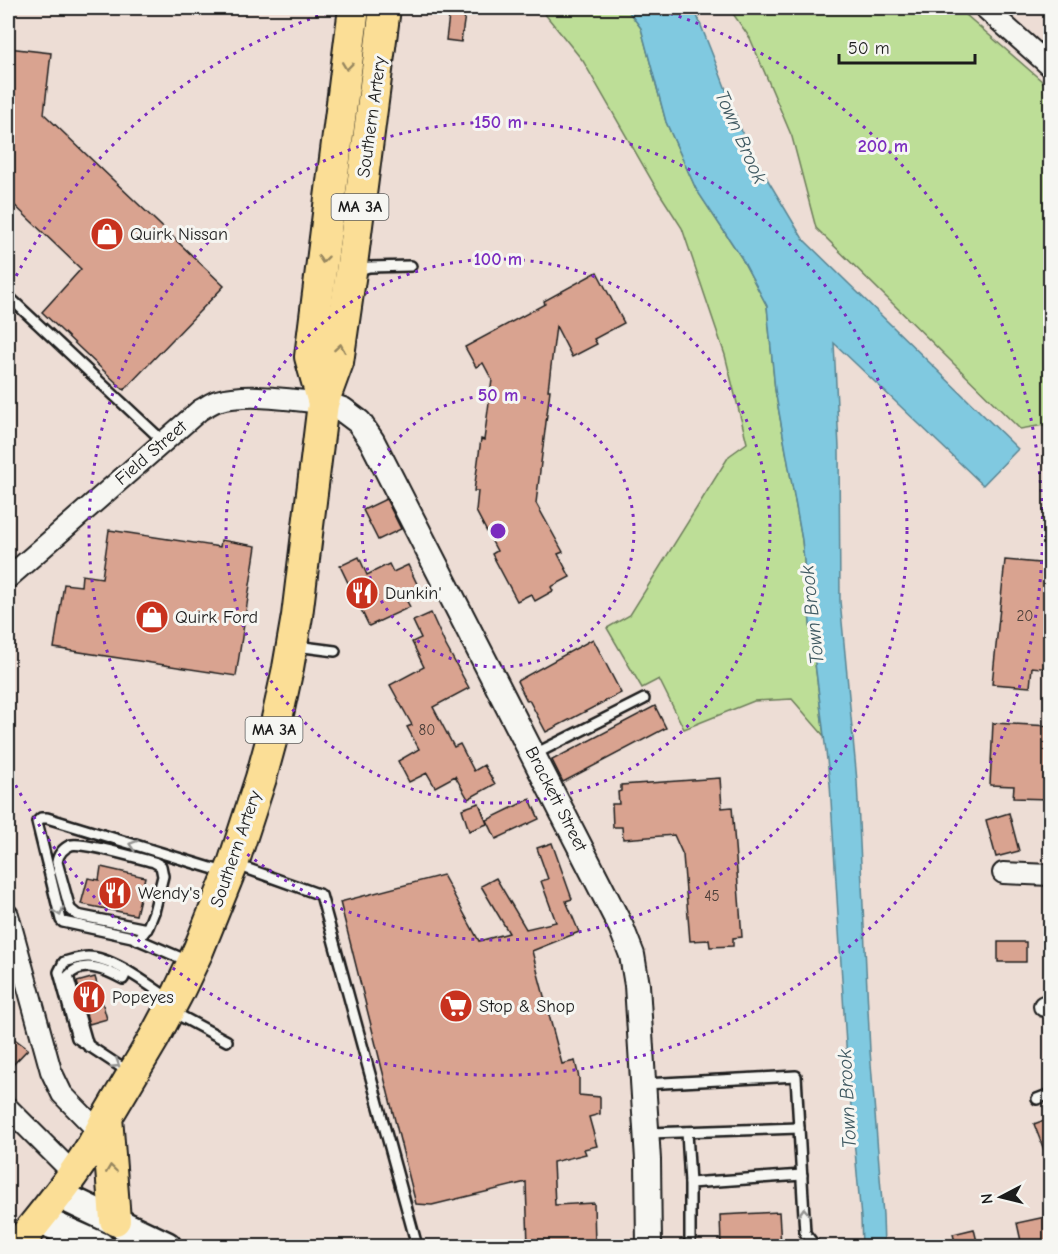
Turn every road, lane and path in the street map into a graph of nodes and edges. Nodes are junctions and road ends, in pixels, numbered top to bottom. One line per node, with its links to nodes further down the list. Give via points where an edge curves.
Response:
1 (354, 8): 8 (main road, Southern Artery / MA 3A, one-way to 8, via 310,357)
2 (386, 8): 6 (main road, Southern Artery / MA 3A)
3 (985, 8): 4 (street)
4 (1050, 66)
5 (411, 266): 6 (lane, via 369,267)
6 (351, 272): 8 (main road, Southern Artery / MA 3A, one-way to 6, via 338,362)
7 (8, 296): 9 (lane)
8 (323, 403): 9 (street, Field Street, via 258,398 216,402 200,410); 11 (main road, Southern Artery / MA 3A); 14 (street, Brackett Street, via 343,410 372,441)
9 (164, 442): 10 (street, Field Street)
10 (8, 578)
11 (292, 645): 12 (lane); 17 (main road, Southern Artery / MA 3A, via 278,715)
12 (335, 651)
13 (644, 699): 14 (lane)
14 (533, 755): 27 (street, Brackett Street, via 632,955)
15 (165, 854): 16 (lane); 17 (lane); 22 (lane, one-way to 22, via 47,818 37,822 61,920)
16 (160, 866): 21 (lane, via 163,876); 21 (lane, via 82,845 64,849 57,862 68,904 77,915)
17 (232, 869): 23 (main road, Southern Artery / MA 3A); 43 (lane, via 321,895)
18 (1003, 873): 19 (street)
19 (1050, 875)
20 (8, 915): 31 (street, via 51,1071 62,1094)
21 (147, 929): 22 (lane)
22 (138, 940): 23 (lane)
23 (192, 963): 24 (main road, Southern Artery / MA 3A)
24 (171, 1005): 25 (lane); 26 (main road, Southern Artery / MA 3A); 26 (lane, one-way to 26, via 127,971 103,960 88,957 64,962 59,972 77,1038)
25 (226, 1041)
26 (132, 1074): 31 (main road, Southern Artery / MA 3A)
27 (644, 1084): 32 (lane, via 796,1076); 34 (street, Brackett Street)
28 (1050, 1094): 29 (lane)
29 (1037, 1099)
30 (11, 1120): 36 (street)
31 (104, 1125): 36 (main road, Southern Artery / MA 3A); 39 (main road, one-way to 31)
32 (799, 1128): 33 (lane); 35 (lane)
33 (687, 1132): 34 (lane); 37 (lane)
34 (646, 1133): 44 (street, Brackett Street)
35 (802, 1175): 37 (lane); 46 (lane, one-way to 35, via 805,1233)
36 (66, 1183): 38 (main road, Southern Artery / MA 3A); 39 (main road)
37 (690, 1183): 45 (lane)
38 (39, 1219): 40 (main road, Southern Artery / MA 3A); 41 (main road)
39 (115, 1220): 42 (main road)
40 (17, 1246)
41 (100, 1246)
42 (167, 1246)
43 (417, 1246)
44 (649, 1246)
45 (690, 1246)
46 (815, 1246)

